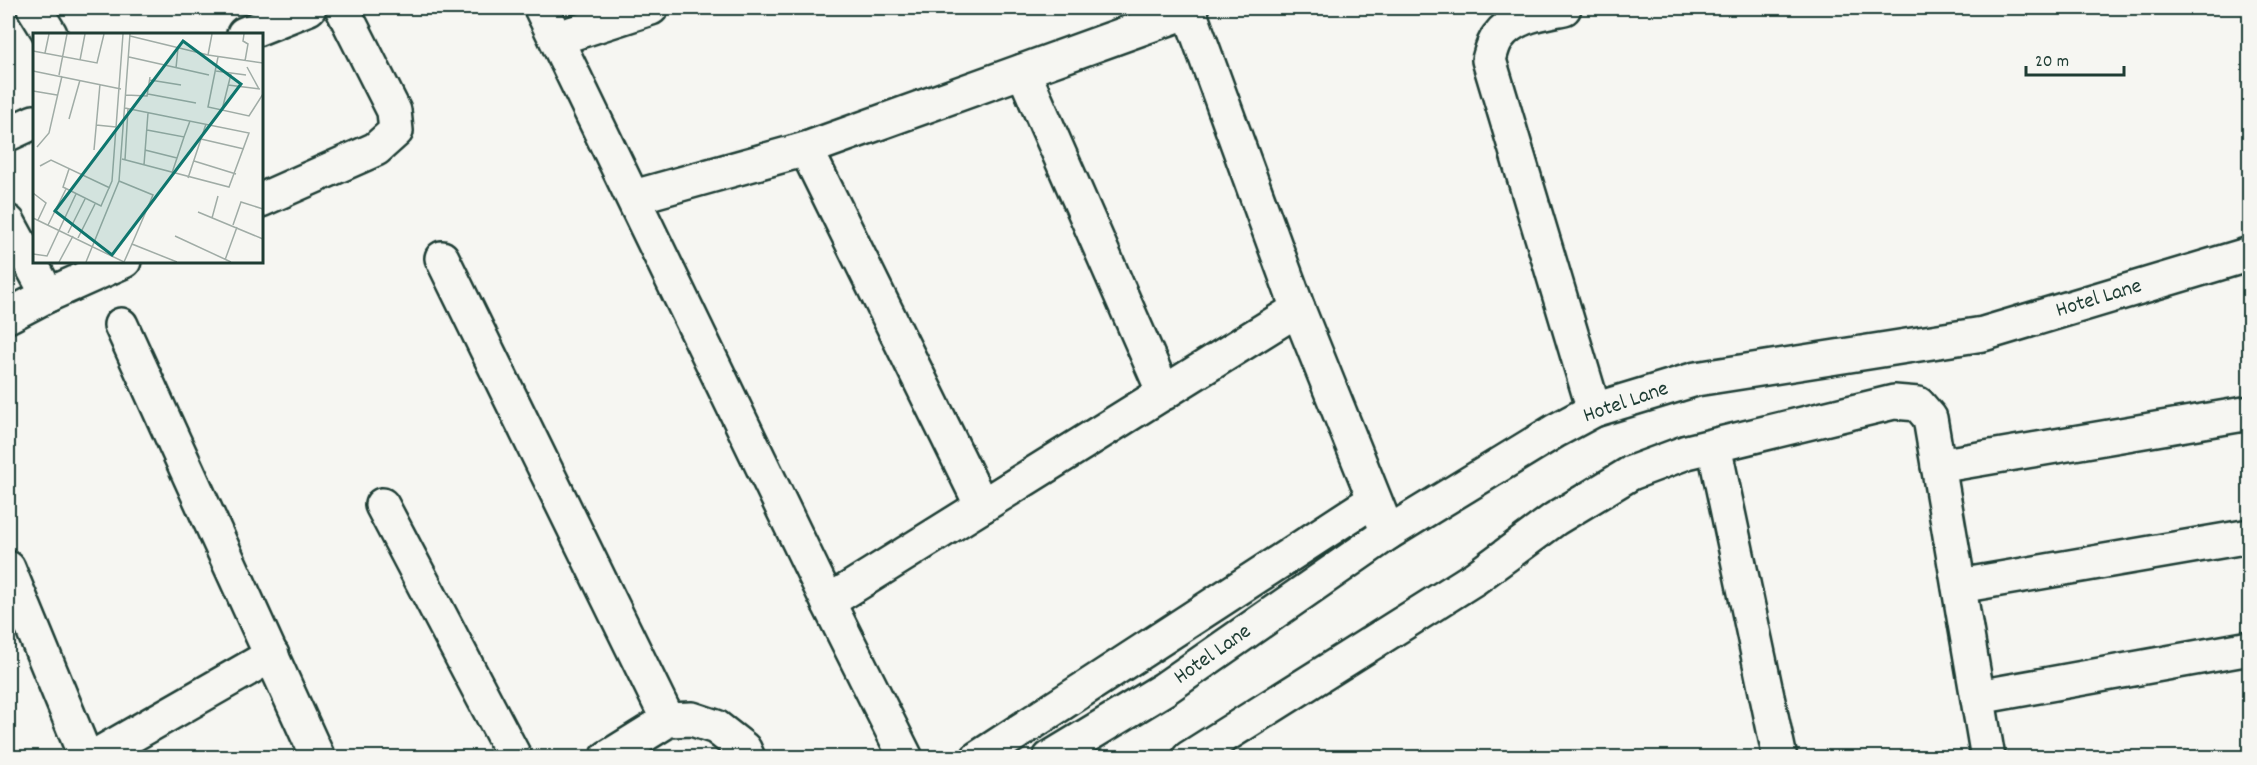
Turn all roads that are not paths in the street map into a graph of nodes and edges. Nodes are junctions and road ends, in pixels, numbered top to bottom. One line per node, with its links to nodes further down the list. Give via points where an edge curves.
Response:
1 (34, 8): 8 (street)
2 (309, 8): 9 (street)
3 (342, 8): 16 (street, via 394,111 396,131 376,149)
4 (542, 8): 10 (street)
5 (651, 8): 10 (street)
6 (1564, 8): 26 (street, via 1510,24 1497,38 1489,60)
7 (1188, 9): 11 (street); 22 (street)
8 (49, 33)
9 (246, 33)
10 (558, 38): 15 (street)
11 (1023, 71): 14 (street); 25 (street)
12 (33, 122): 13 (street)
13 (8, 134)
14 (806, 149): 15 (street); 32 (street)
15 (634, 197): 37 (street)
16 (262, 200)
17 (8, 222): 21 (street)
18 (2250, 254): 26 (street, Hotel Lane, via 1983,334 1696,379)
19 (442, 258): 41 (street)
20 (122, 262): 21 (street)
21 (48, 295): 23 (street)
22 (1298, 309): 25 (street); 30 (street)
23 (8, 316)
24 (121, 326): 39 (street)
25 (1164, 393): 32 (street)
26 (1594, 410): 33 (street, Hotel Lane)
27 (2250, 414): 29 (street)
28 (1714, 446): 29 (street, via 1894,402 1918,405 1930,418); 51 (street, via 1631,473 1555,519 1476,578); 52 (street)
29 (1938, 466): 36 (street)
30 (1374, 500): 33 (street); 49 (street)
31 (382, 505): 45 (street)
32 (982, 506): 37 (street)
33 (1388, 533): 50 (street, Hotel Lane, via 1164,689)
34 (2250, 536): 36 (street)
35 (8, 568): 42 (street)
36 (1959, 586): 40 (street)
37 (828, 602): 48 (street)
38 (2250, 648): 40 (street)
39 (272, 655): 43 (street); 44 (street)
40 (1978, 697): 53 (street)
41 (668, 720): 46 (street); 47 (street, via 692,719 716,726 744,749)
42 (86, 758)
43 (92, 758)
44 (318, 758)
45 (515, 758)
46 (607, 758)
47 (748, 758)
48 (906, 758)
49 (978, 758)
50 (1050, 758)
51 (1189, 758)
52 (1779, 758)
53 (1988, 758)

